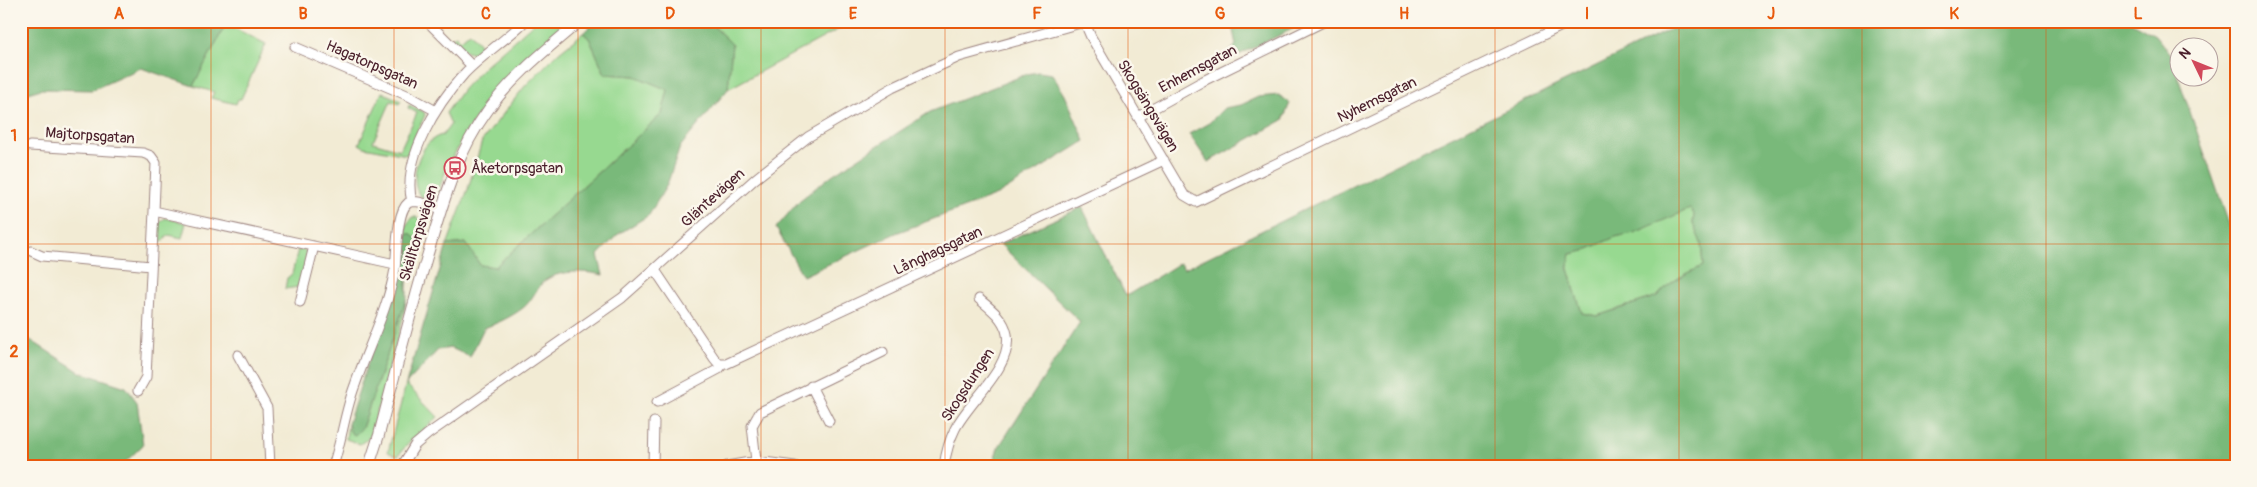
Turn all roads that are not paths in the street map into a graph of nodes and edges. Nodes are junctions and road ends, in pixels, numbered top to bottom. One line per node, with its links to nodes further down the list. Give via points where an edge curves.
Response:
1 (427, 21): 8 (street)
2 (525, 21): 8 (street)
3 (580, 21): 15 (street, Skälltorpsvägen, via 530,62 487,111 459,159)
4 (1326, 21): 10 (street, Enhemsgatan, via 1203,81)
5 (1572, 21): 14 (street, Nyhemsgatan)
6 (1084, 22): 10 (street, Skogsängsvägen); 21 (street, Gläntevägen, via 959,57 854,108 808,137 755,179)
7 (295, 47): 9 (street, Hagatorpsgatan)
8 (472, 66): 9 (street)
9 (436, 110): 13 (street, via 413,161 409,183)
10 (1138, 117): 12 (street, Skogsängsvägen)
11 (30, 146): 16 (street, Majtorpsgatan, via 135,152 151,156 156,163)
12 (1164, 160): 14 (street, Skogsängsvägen, via 1184,194); 26 (street, Långhagsgatan)
13 (412, 202): 15 (street); 19 (street, via 407,204 400,219)
14 (1193, 202)
15 (441, 209): 35 (street, Skälltorpsvägen)
16 (154, 211): 17 (street); 20 (street, Majtorpsgatan)
17 (314, 246): 19 (street); 23 (street)
18 (31, 250): 20 (street, via 42,256)
19 (395, 264): 34 (street, via 382,312 354,386)
20 (152, 266): 28 (street, Majtorpsgatan, via 146,377)
21 (655, 270): 26 (street, via 714,358); 36 (street, Gläntevägen, via 622,298 428,434 408,453)
22 (979, 299): 40 (street, Skogsdungen, via 998,315 1007,332 1005,358 955,428)
23 (300, 302)
24 (883, 352): 27 (street)
25 (238, 356): 33 (street, via 266,408)
26 (723, 364): 29 (street, Långhagsgatan)
27 (811, 386): 30 (street); 32 (street, via 756,417 752,426)
28 (138, 391)
29 (657, 402)
30 (829, 421)
31 (654, 422): 37 (street)
32 (756, 461): 38 (street); 39 (street)
33 (270, 466)
34 (333, 466)
35 (369, 466)
36 (402, 466)
37 (652, 466)
38 (727, 466)
39 (795, 466)
40 (944, 466)

